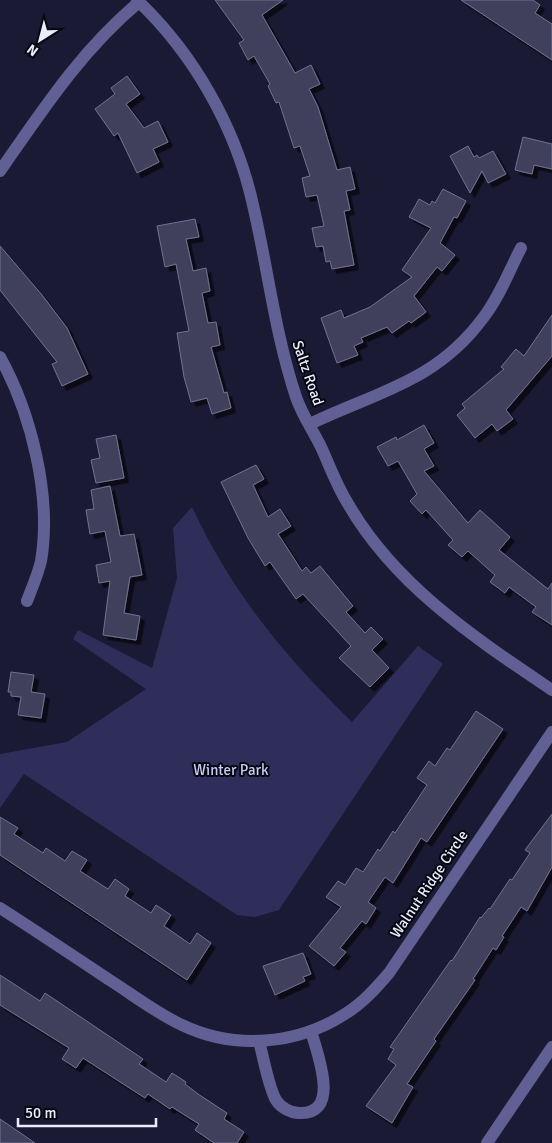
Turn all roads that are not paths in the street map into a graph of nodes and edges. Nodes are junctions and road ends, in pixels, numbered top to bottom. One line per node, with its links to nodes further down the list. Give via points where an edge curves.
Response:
1 (138, 1): 2 (street, via 95,42 63,80); 5 (street, Saltz Road, via 171,35 193,67 218,108 235,147 253,204 284,359 297,400)
2 (0, 171)
3 (522, 248): 5 (street, via 485,317 448,356 404,385)
4 (0, 357): 6 (street, via 22,403 42,499 44,537 40,563)
5 (310, 424): 7 (street, Saltz Road, via 347,503 403,575 468,634)
6 (27, 601)
7 (552, 690)
8 (552, 732): 10 (street, Walnut Ridge Circle, via 389,972 358,1005)
9 (0, 908): 11 (street, Walnut Ridge Circle, via 183,1026 225,1039)
10 (311, 1031): 11 (street, Walnut Ridge Circle); 11 (street, via 326,1089 323,1100 307,1114 294,1113 276,1100)
11 (259, 1041)
12 (552, 1047): 13 (street)
13 (487, 1143)

